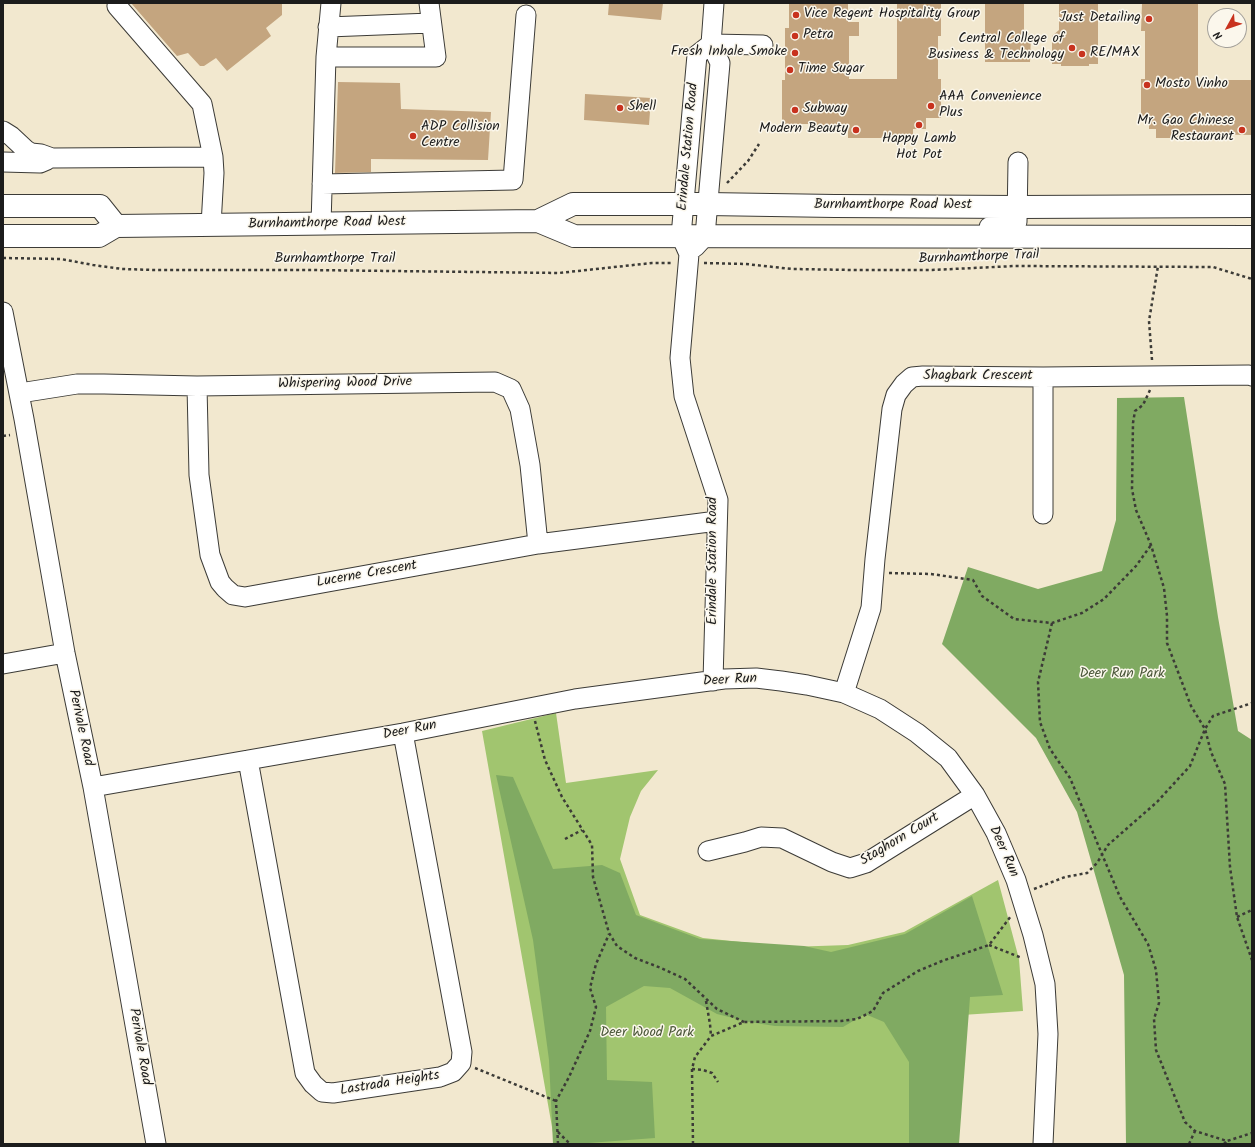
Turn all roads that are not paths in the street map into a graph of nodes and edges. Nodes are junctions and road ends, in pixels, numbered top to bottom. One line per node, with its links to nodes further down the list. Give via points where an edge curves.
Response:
1 (118, 3): 12 (street, via 117,6 202,104)
2 (331, 3): 7 (street)
3 (429, 3): 6 (street)
4 (714, 3): 8 (street, Erindale Station Road)
5 (526, 15): 16 (street, via 513,180)
6 (431, 23): 7 (street); 10 (street, via 436,57)
7 (328, 27): 10 (street)
8 (711, 44): 9 (street); 17 (street, Erindale Station Road, via 698,55); 18 (street, Erindale Station Road, via 720,63)
9 (763, 45)
10 (326, 57): 16 (street)
11 (3, 131): 13 (street, via 31,153)
12 (213, 157): 13 (street); 24 (street)
13 (52, 158): 14 (street, via 40,163)
14 (3, 162)
15 (1018, 162): 21 (street)
16 (322, 184): 23 (street)
17 (684, 204): 18 (main road, Burnhamthorpe Road West); 22 (main road, Burnhamthorpe Road West, via 573,204); 30 (street, Erindale Station Road)
18 (707, 204): 21 (main road, Burnhamthorpe Road West); 27 (street, Erindale Station Road)
19 (3, 206): 25 (main road, via 100,206)
20 (1252, 206): 21 (main road, Burnhamthorpe Road West)
21 (1018, 207): 28 (street, via 1018,222 1014,226 952,226)
22 (538, 221): 23 (main road, Burnhamthorpe Road West); 30 (main road, Burnhamthorpe Road West, via 574,236)
23 (321, 224): 24 (main road, Burnhamthorpe Road West)
24 (211, 225): 25 (main road, Burnhamthorpe Road West)
25 (116, 226): 26 (main road, Burnhamthorpe Road West, via 99,236)
26 (3, 236)
27 (705, 236): 28 (main road, Burnhamthorpe Road West); 30 (main road, Burnhamthorpe Road West)
28 (940, 237): 29 (main road, Burnhamthorpe Road West)
29 (1252, 237)
30 (685, 245): 37 (street, Erindale Station Road, via 680,358 684,396 718,500)
31 (3, 312): 35 (street, Perivale Road)
32 (1252, 376): 33 (street, Shagbark Crescent, via 1249,374)
33 (1043, 377): 36 (street); 42 (street, Shagbark Crescent, via 912,377 896,395 892,409 871,608)
34 (197, 386): 35 (street, Whispering Wood Drive, via 77,384); 38 (street, Whispering Wood Drive, via 495,382 511,389 520,409 530,465); 38 (street, Lucerne Crescent, via 199,475 210,555 220,582 232,595 245,597)
35 (20, 392): 39 (street, Perivale Road)
36 (1043, 514)
37 (717, 521): 38 (street, Lucerne Crescent); 41 (street, Erindale Station Road)
38 (538, 544)
39 (65, 653): 40 (street); 45 (street, Perivale Road)
40 (3, 664)
41 (713, 681): 42 (street, Deer Run, via 756,678); 43 (street, Deer Run, via 575,699)
42 (844, 693): 46 (street, Deer Run, via 880,709 917,733 948,758)
43 (403, 733): 44 (street, Deer Run); 44 (street, Lastrada Heights, via 462,1052 461,1063 453,1072 440,1077 333,1093 322,1092 305,1073)
44 (248, 760): 45 (street, Deer Run)
45 (93, 787): 48 (street, Perivale Road)
46 (975, 795): 47 (street, Staghorn Court, via 866,863 850,868 778,837 761,837); 49 (street, Deer Run, via 996,833 1016,880 1045,984 1048,1034)
47 (708, 851)
48 (156, 1144)
49 (1042, 1144)

